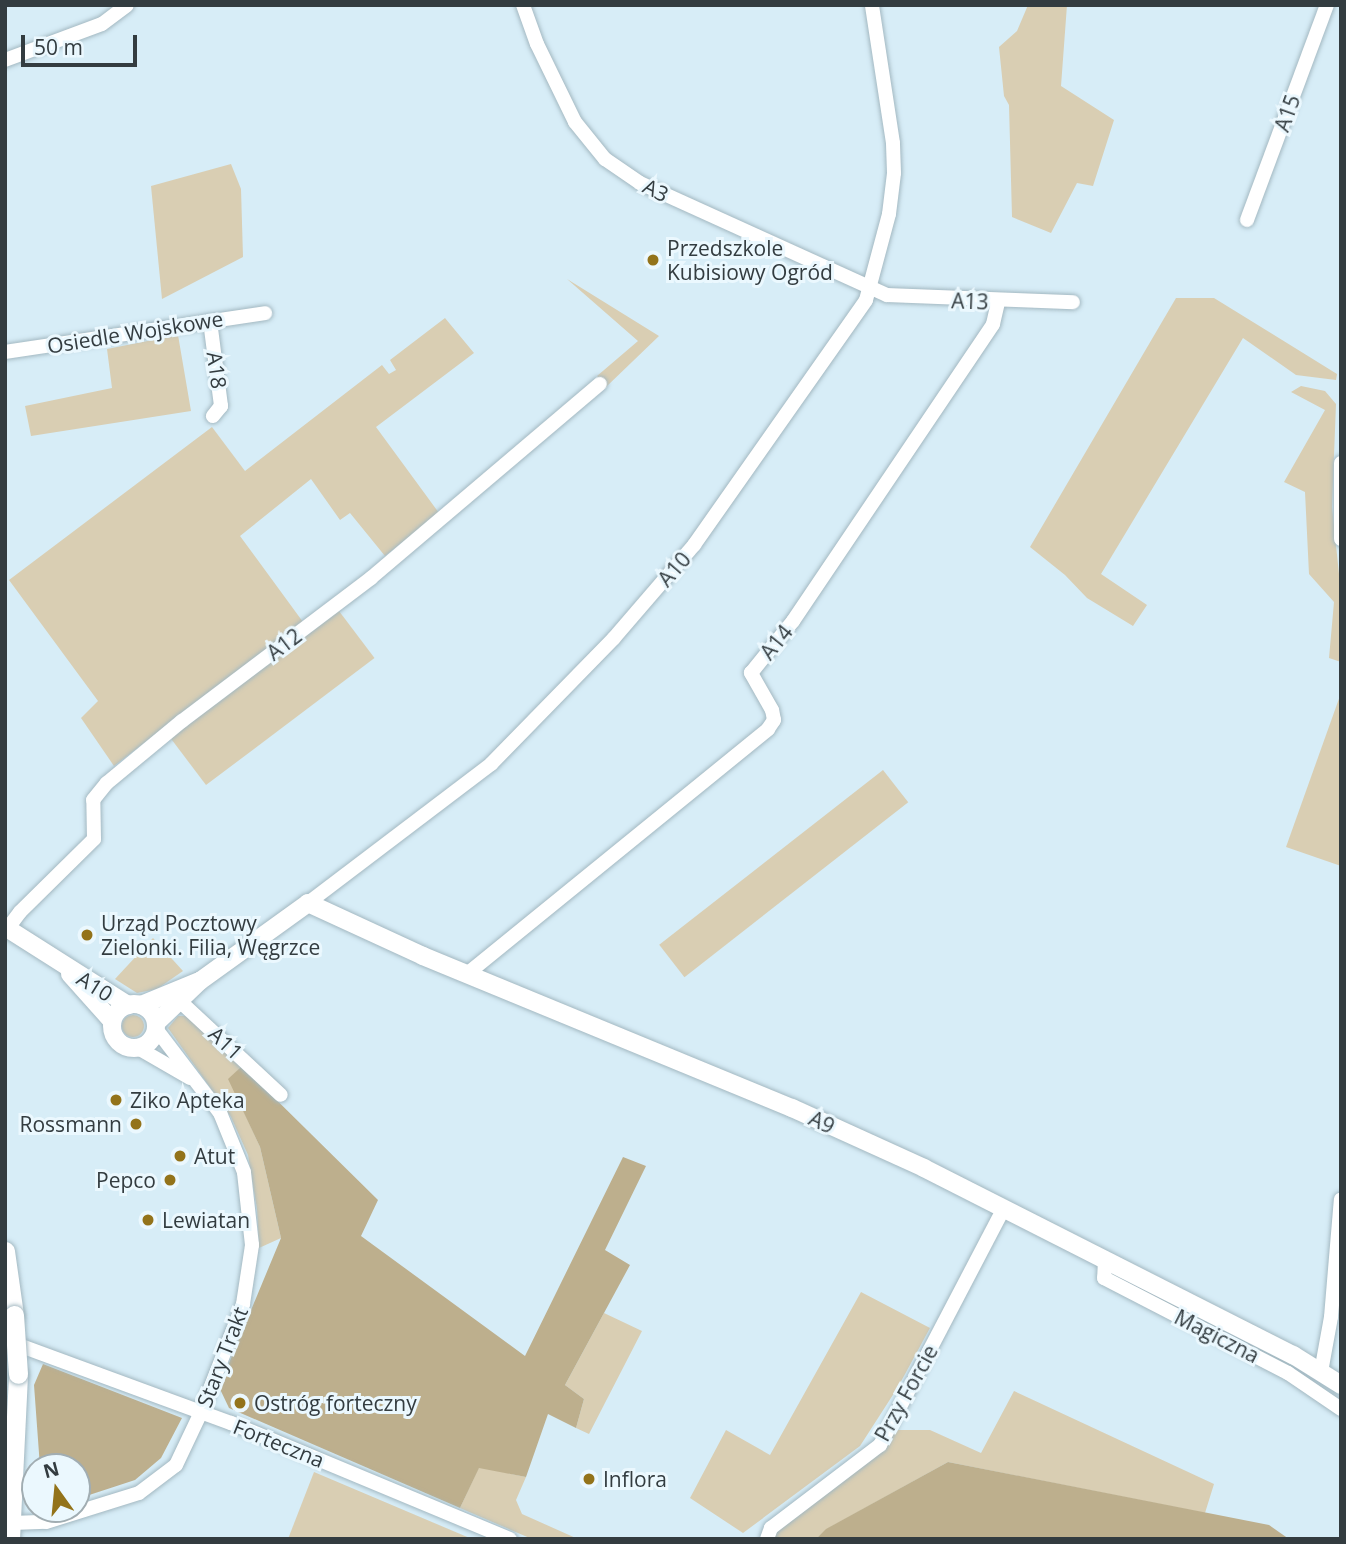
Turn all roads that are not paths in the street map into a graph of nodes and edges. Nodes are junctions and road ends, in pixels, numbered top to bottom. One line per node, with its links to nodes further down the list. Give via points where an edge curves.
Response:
1 (127, 5): 5 (street, via 102,23)
2 (523, 5): 7 (street, A3, via 575,122 605,159 640,183)
3 (872, 5): 7 (street, A10, via 894,173 889,214)
4 (1327, 5): 6 (street, A15)
5 (5, 60)
6 (1247, 220)
7 (869, 289): 8 (street, A13, via 916,298); 17 (street, A10, via 866,300 694,545 614,638 491,764)
8 (999, 302): 9 (street, A13); 20 (street, A14, via 993,324 793,621 751,673 772,710 774,720 768,729)
9 (1073, 302)
10 (265, 313): 11 (street, Osiedle Wojskowe)
11 (210, 321): 12 (street, Osiedle Wojskowe); 14 (street, A18, via 221,406)
12 (5, 352)
13 (600, 384): 18 (street, A12, via 371,578 107,783 93,800 94,839)
14 (213, 416)
15 (1341, 463): 16 (street)
16 (1341, 539)
17 (308, 903): 20 (street, A9); 21 (street, A10)
18 (7, 927): 19 (street, A10)
19 (63, 966): 22 (street, A10); 23 (street, A10)
20 (467, 974): 29 (street, A9, via 792,1108)
21 (178, 995): 22 (street, A10); 24 (street, A10); 27 (street, A11)
22 (134, 1005): 23 (street, via 117,1011); 24 (street, via 151,1012)
23 (112, 1021): 25 (street, via 112,1032 120,1044)
24 (156, 1026): 25 (street, via 150,1041); 26 (street, Stary Trakt)
25 (138, 1048): 26 (street, Stary Trakt)
26 (194, 1080): 36 (street, Stary Trakt, via 220,1114 239,1156 252,1224 243,1304)
27 (281, 1095)
28 (1341, 1199): 33 (street, via 1331,1317)
29 (1003, 1210): 31 (street, A9); 39 (street, Przy Forcie, via 880,1445 771,1528)
30 (5, 1251): 37 (main road, bridge, via 18,1374)
31 (1105, 1261): 33 (street, A9); 35 (street, Magiczna, via 1104,1278 1288,1373)
32 (5, 1340): 36 (street, Forteczna)
33 (1321, 1372): 34 (street, A9)
34 (1341, 1385)
35 (1341, 1409)
36 (201, 1412): 37 (street, Stary Trakt, via 176,1465 139,1493); 38 (street, Forteczna)
37 (11, 1531)
38 (510, 1539)
39 (767, 1539)

